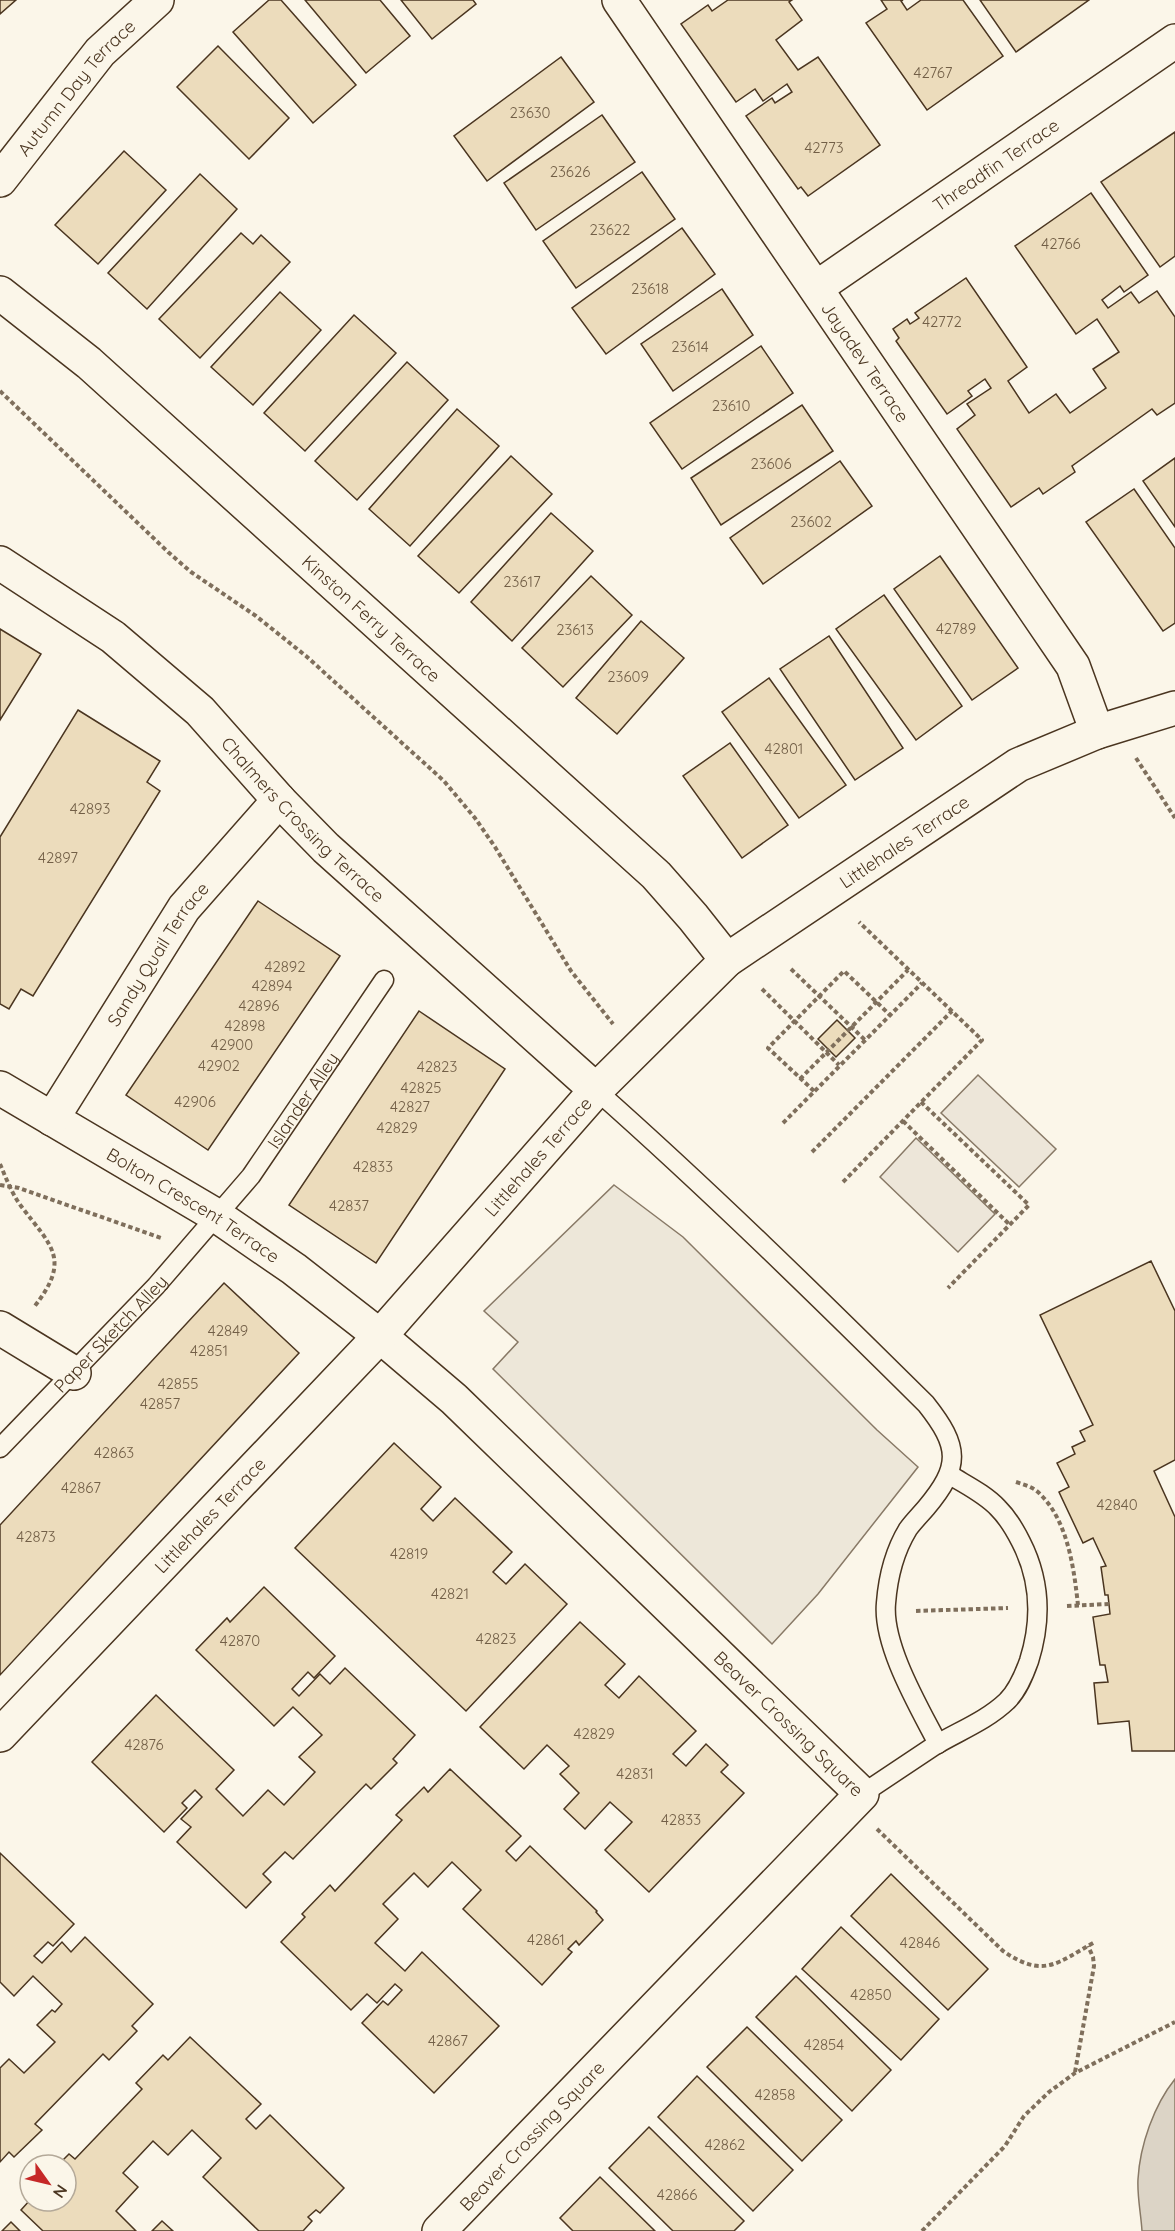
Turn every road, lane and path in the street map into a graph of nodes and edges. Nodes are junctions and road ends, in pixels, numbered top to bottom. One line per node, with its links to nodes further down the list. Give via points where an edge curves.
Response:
1 (157, 0): 4 (street, Autumn Day Terrace, via 100,52)
2 (619, 0): 5 (street, Jayadev Terrace)
3 (1175, 41): 5 (street, Threadfin Terrace)
4 (0, 180)
5 (816, 288): 10 (street, Jayadev Terrace, via 1073,666)
6 (0, 293): 15 (street, Kinston Ferry Terrace, via 89,363 656,875)
7 (0, 391): 26 (path, via 168,552 306,656 444,781 475,818 572,972)
8 (0, 564): 12 (street, Chalmers Crossing Terrace, via 113,637 183,696)
9 (1175, 708): 10 (street, Littlehales Terrace)
10 (1097, 732): 15 (street, Littlehales Terrace, via 1018,765)
11 (1131, 751): 13 (path)
12 (279, 800): 33 (street, Chalmers Crossing Terrace, via 326,848); 36 (street, Sandy Quail Terrace, via 184,908)
13 (1175, 818)
14 (859, 922): 17 (path)
15 (727, 960): 33 (street, Littlehales Terrace)
16 (792, 969): 21 (path)
17 (908, 970): 19 (path); 22 (path)
18 (384, 980): 44 (lane, Islander Alley, via 251,1176)
19 (922, 983): 23 (path); 24 (path)
20 (762, 989): 25 (path)
21 (820, 996): 22 (path, via 844,971); 25 (path); 27 (path)
22 (877, 1002): 24 (path); 27 (path)
23 (951, 1011): 35 (path, via 982,1040); 39 (path)
24 (890, 1015): 28 (path)
25 (795, 1021): 29 (path); 31 (path, via 768,1048)
26 (615, 1027)
27 (852, 1027): 28 (path); 29 (path)
28 (865, 1040): 30 (path)
29 (826, 1052): 30 (path); 31 (path)
30 (839, 1065): 34 (path)
31 (800, 1078): 34 (path)
32 (0, 1088): 36 (street, Bolton Crescent Terrace)
33 (596, 1090): 50 (street, Littlehales Terrace); 53 (lane, via 701,1185 927,1404 940,1420 951,1445)
34 (814, 1091): 38 (path)
35 (921, 1102): 37 (path); 45 (path, via 1029,1205)
36 (52, 1119): 44 (street, Bolton Crescent Terrace)
37 (903, 1121): 41 (path); 45 (path)
38 (783, 1122)
39 (812, 1152)
40 (0, 1164): 43 (path)
41 (843, 1182)
42 (0, 1185): 43 (path)
43 (10, 1186): 46 (path); 48 (path, via 19,1205 43,1232 55,1264 54,1275)
44 (217, 1216): 50 (street, Bolton Crescent Terrace); 51 (lane, Paper Sketch Alley)
45 (1010, 1224): 47 (path)
46 (167, 1240)
47 (948, 1288)
48 (32, 1310)
49 (0, 1328): 51 (street)
50 (380, 1336): 60 (street, Littlehales Terrace); 62 (street, Beaver Crossing Square, via 454,1399)
51 (74, 1373): 52 (lane, Paper Sketch Alley)
52 (0, 1448)
53 (950, 1475): 61 (lane, via 901,1542 886,1604 894,1652); 61 (lane, via 999,1509 1013,1527 1034,1574 1038,1623 1024,1676 1010,1699 990,1716)
54 (1008, 1479): 56 (path, via 1030,1486 1042,1495 1059,1521 1071,1560)
55 (1109, 1604): 56 (path)
56 (1078, 1605): 57 (path)
57 (1067, 1606)
58 (1012, 1608): 59 (path)
59 (909, 1611)
60 (0, 1735)
61 (938, 1744): 62 (lane)
62 (865, 1808): 64 (path, via 1003,1952 1018,1962 1043,1967); 67 (street, Beaver Crossing Square)
63 (1095, 1942): 64 (path)
64 (1088, 1946): 66 (path, via 1094,1966)
65 (1175, 2022): 66 (path)
66 (1075, 2073): 68 (path, via 1024,2116 1005,2146)
67 (439, 2231)
68 (922, 2231)

